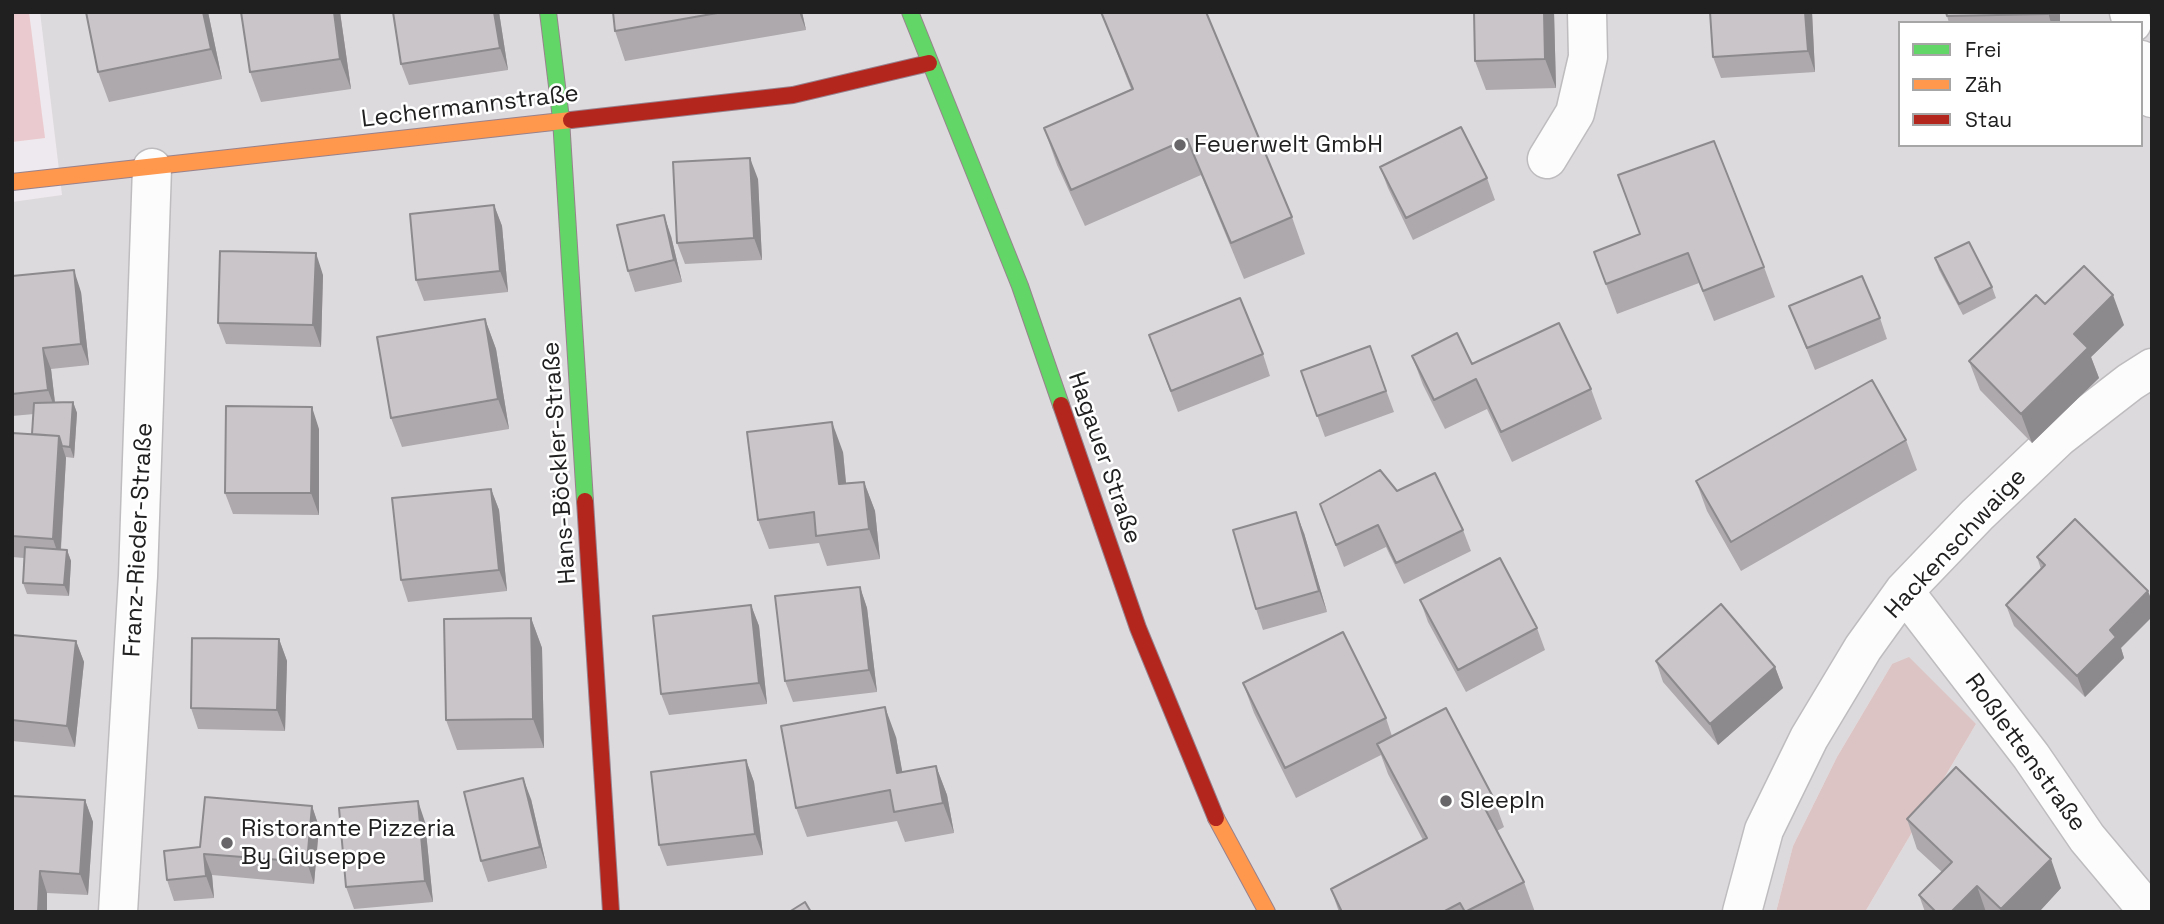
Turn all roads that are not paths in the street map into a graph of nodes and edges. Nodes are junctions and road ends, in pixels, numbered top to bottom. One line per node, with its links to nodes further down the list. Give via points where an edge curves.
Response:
1 (548, 12): 7 (street, Hans-Böckler-Straße)
2 (911, 12): 4 (street, Hagauer Straße)
3 (1587, 12): 8 (street, via 1588,57 1575,113)
4 (929, 63): 7 (street, Lechermannstraße, via 793,95); 15 (street, Hagauer Straße, via 1020,286 1138,628 1208,803)
5 (2143, 67): 6 (street)
6 (2152, 98)
7 (561, 119): 9 (street, Lechermannstraße); 13 (street, Hans-Böckler-Straße)
8 (1548, 159)
9 (152, 168): 10 (street, Lechermannstraße); 14 (street, Franz-Rieder-Straße, via 138,576)
10 (12, 182)
11 (2152, 368): 12 (street, Hackenschwaige, via 2059,437)
12 (1904, 591): 16 (street, Hackenschwaige, via 1809,738 1764,830); 17 (street, Roßlettenstraße, via 2031,756 2087,838)
13 (608, 911)
14 (118, 912)
15 (1267, 912)
16 (1742, 912)
17 (2149, 912)

